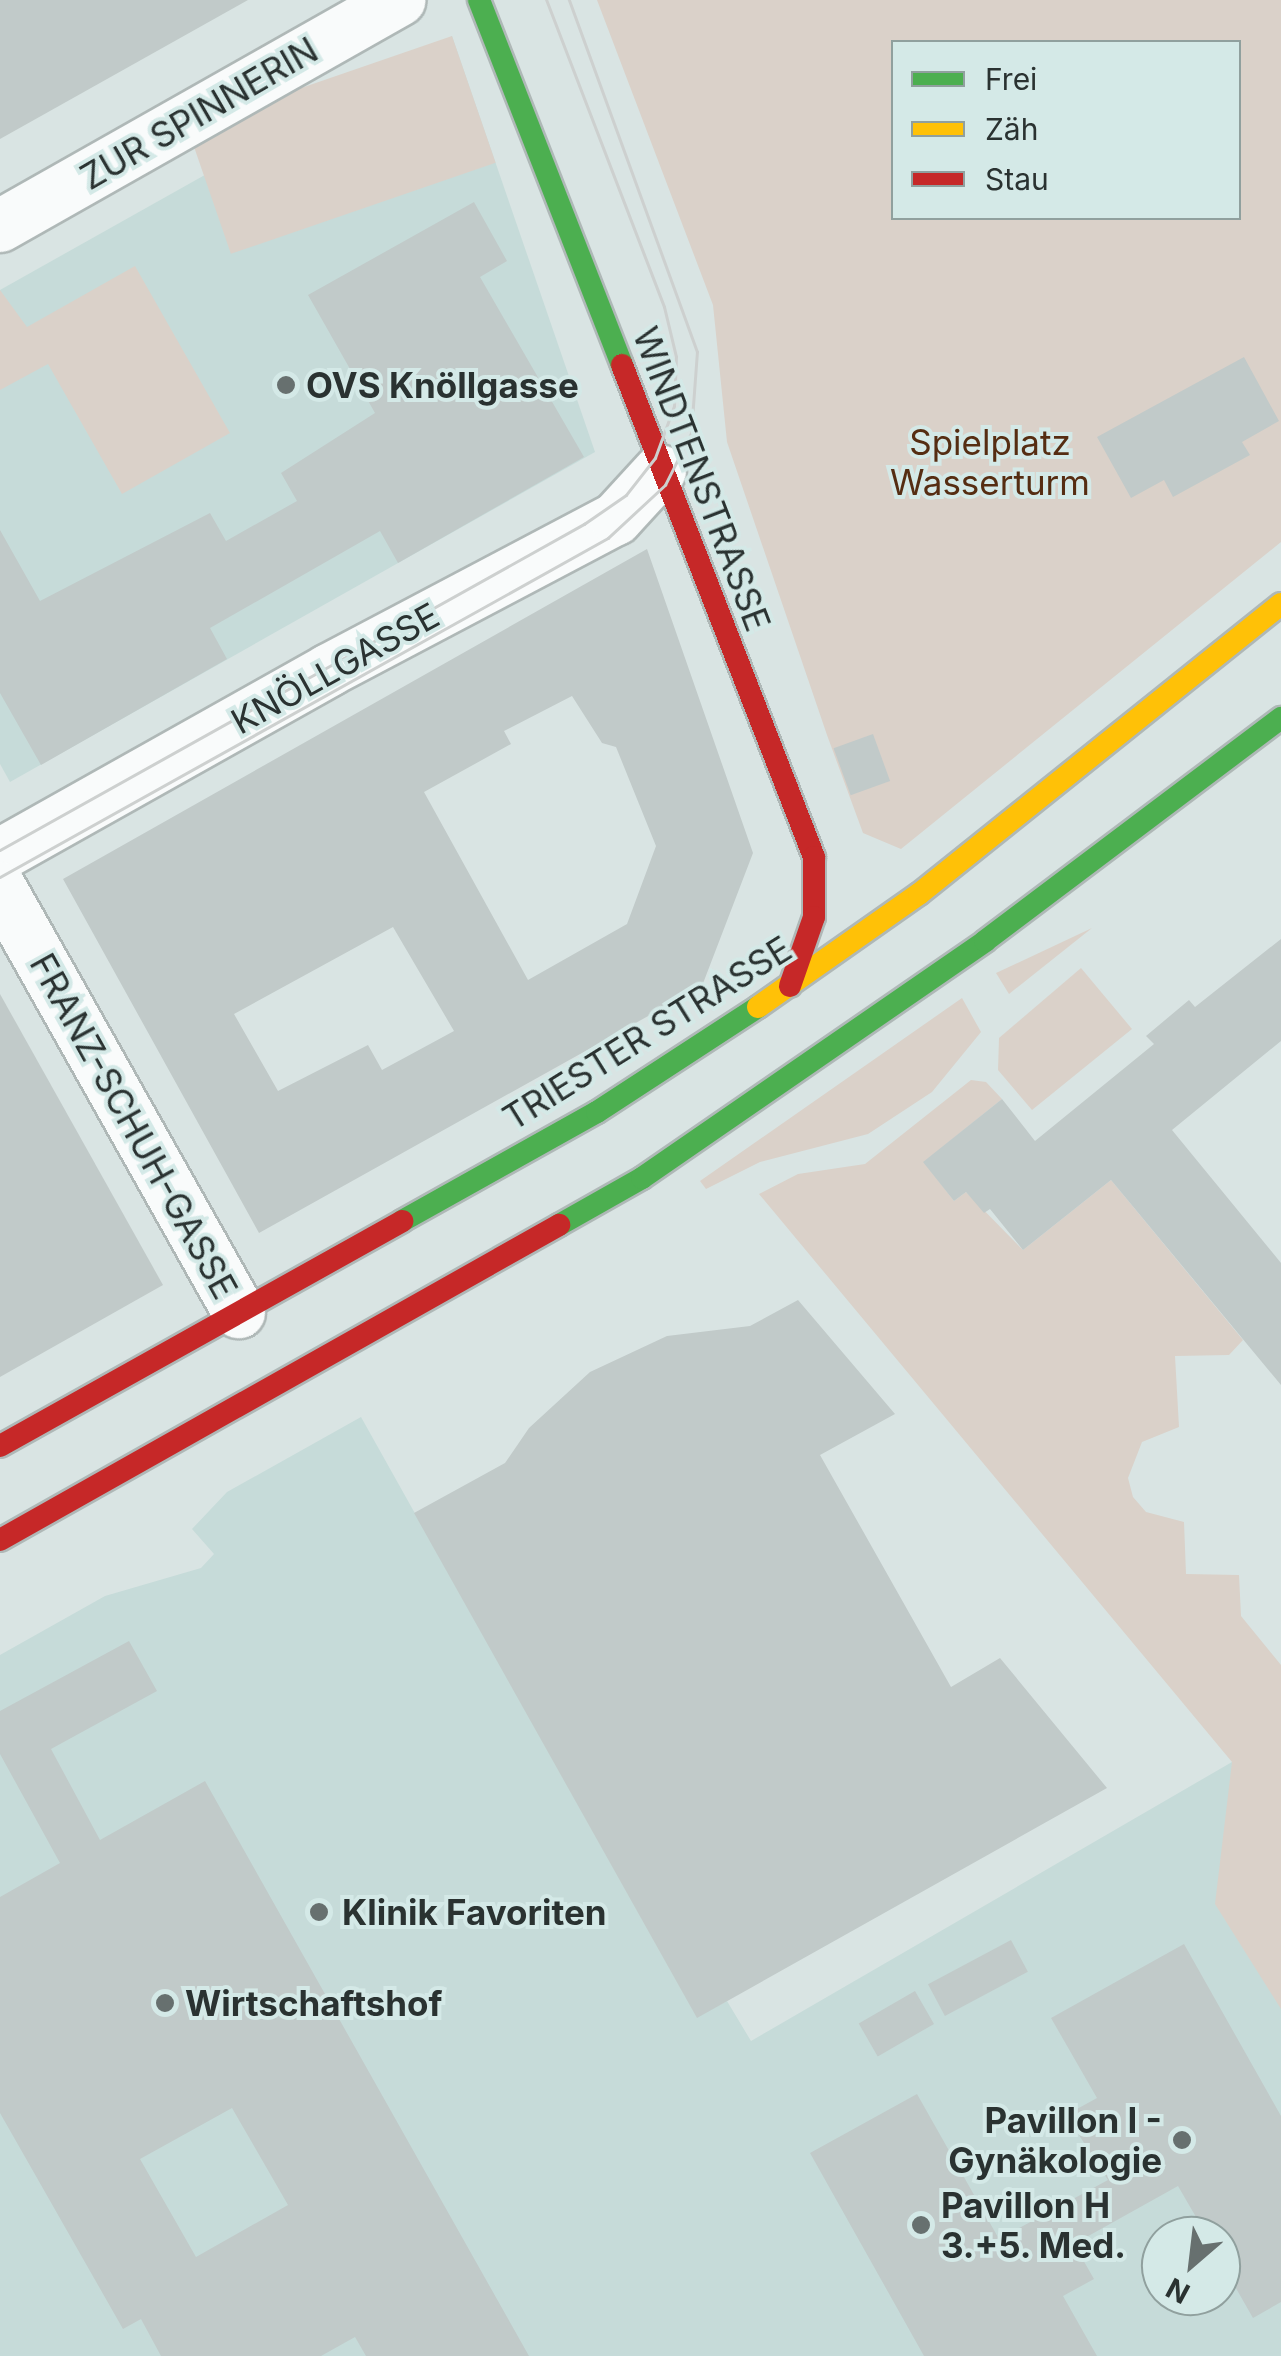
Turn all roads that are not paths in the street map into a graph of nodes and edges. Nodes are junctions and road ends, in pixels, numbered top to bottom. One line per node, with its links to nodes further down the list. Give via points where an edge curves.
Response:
1 (399, 0): 3 (street, ZUR SPINNERIN)
2 (480, 0): 4 (main road, WINDTENSTRASSE)
3 (0, 226)
4 (660, 471): 7 (street, KNÖLLGASSE, via 616,519); 9 (main road, WINDTENSTRASSE, via 814,857 814,918)
5 (1281, 604): 9 (main road, TRIESTER STRASSE, via 919,894)
6 (1281, 718): 12 (main road, via 975,948 642,1178)
7 (0, 855)
8 (0, 888): 10 (street, FRANZ-SCHUH-GASSE)
9 (790, 986): 10 (main road, TRIESTER STRASSE, via 598,1112)
10 (239, 1312): 11 (main road, TRIESTER STRASSE)
11 (0, 1446)
12 (0, 1540)

